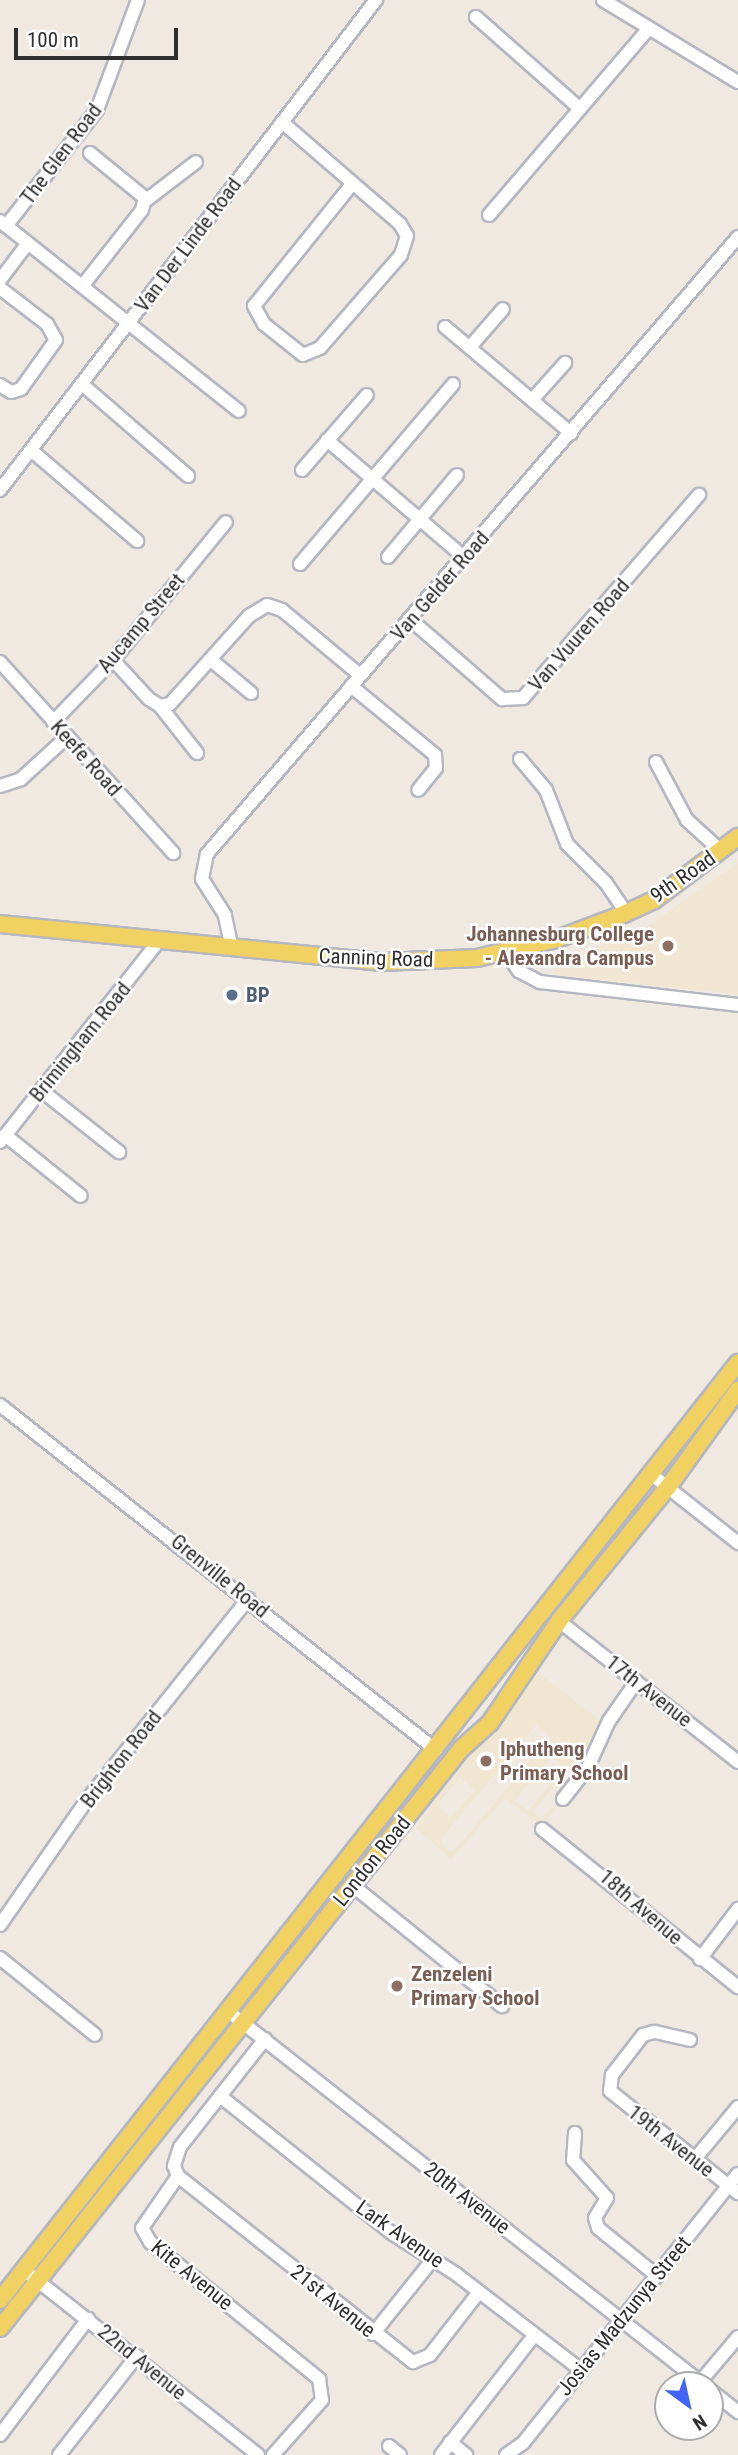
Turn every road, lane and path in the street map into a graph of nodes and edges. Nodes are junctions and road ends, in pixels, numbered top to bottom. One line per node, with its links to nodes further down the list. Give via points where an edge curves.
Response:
1 (138, 0): 14 (street, The Glen Road, via 97,110)
2 (376, 0): 8 (street, Van Der Linde Road)
3 (603, 0): 5 (street)
4 (476, 17): 7 (street)
5 (649, 28): 6 (street); 7 (street)
6 (738, 82)
7 (578, 107): 13 (street)
8 (282, 122): 11 (street); 21 (street, Van Der Linde Road)
9 (90, 153): 12 (street, via 140,190)
10 (197, 162): 12 (street)
11 (352, 184): 11 (street, via 400,224 407,236 405,248 320,348 303,355 264,324 254,306)
12 (145, 201): 18 (street)
13 (489, 215)
14 (3, 223): 16 (street)
15 (738, 237): 31 (street, Van Gelder Road)
16 (28, 243): 17 (street); 18 (street)
17 (0, 280)
18 (83, 285): 21 (street)
19 (0, 288): 26 (street, via 47,324 56,340 21,389 11,392)
20 (503, 309): 23 (street)
21 (131, 321): 27 (street, Van Der Linde Road); 30 (street)
22 (445, 327): 23 (street)
23 (470, 347): 29 (street)
24 (565, 363): 29 (street)
25 (453, 384): 37 (street)
26 (0, 385)
27 (83, 385): 33 (street, Van Der Linde Road); 36 (street)
28 (367, 396): 32 (street)
29 (532, 400): 31 (street)
30 (239, 411)
31 (571, 433): 44 (street, Van Gelder Road)
32 (327, 440): 34 (street); 37 (street)
33 (31, 450): 38 (street, Van Der Linde Road); 42 (street)
34 (302, 470)
35 (457, 475): 40 (street)
36 (188, 476)
37 (373, 478): 40 (street); 45 (street)
38 (0, 490)
39 (699, 495): 46 (street, Van Vuuren Road, via 523,698 502,699)
40 (421, 519): 43 (street); 44 (street)
41 (226, 522): 47 (street, Aucamp Street)
42 (137, 541)
43 (388, 557)
44 (465, 558): 46 (street, Van Gelder Road)
45 (300, 564)
46 (411, 620): 50 (street, Van Gelder Road)
47 (113, 660): 53 (street); 54 (street, Aucamp Street)
48 (212, 660): 50 (street, via 249,616 267,605 282,610); 52 (street); 53 (street, via 176,699)
49 (0, 663): 54 (street, Keefe Road)
50 (360, 675): 51 (street, Van Gelder Road)
51 (351, 686): 60 (street, via 435,755 436,768); 67 (street, Van Gelder Road, via 205,859 202,879 225,915)
52 (251, 693)
53 (160, 706): 56 (street)
54 (53, 722): 55 (street, Keefe Road)
55 (67, 737): 59 (street, via 21,779); 63 (street, Keefe Road)
56 (197, 754)
57 (520, 759): 64 (street, via 546,790 567,844 606,883)
58 (656, 762): 62 (street, via 687,820)
59 (0, 786)
60 (418, 790)
61 (738, 837): 62 (main road, 9th Road)
62 (721, 851): 64 (main road, 9th Road, via 654,900)
63 (173, 853)
64 (626, 913): 68 (main road, 9th Road)
65 (0, 924): 66 (main road, Canning Road)
66 (159, 942): 67 (main road, Canning Road); 70 (street, Brimingham Road)
67 (232, 949): 68 (main road, Canning Road, via 406,962)
68 (506, 952): 69 (street, via 519,971 540,982)
69 (738, 1005)
70 (41, 1090): 71 (street, Brimingham Road); 72 (street)
71 (2, 1139): 73 (street)
72 (119, 1152)
73 (81, 1196)
74 (738, 1363): 77 (main road, London Road)
75 (738, 1390): 78 (main road, London Road)
76 (0, 1405): 80 (street, Grenville Road)
77 (652, 1475): 78 (street); 83 (main road, London Road)
78 (668, 1487): 79 (street); 81 (main road, London Road)
79 (738, 1543)
80 (248, 1599): 83 (street, Grenville Road); 89 (street, Brighton Road, via 87,1800)
81 (559, 1621): 82 (street, 17th Avenue); 87 (main road, London Road, via 490,1723 461,1749)
82 (636, 1682): 84 (street, 17th Avenue); 85 (street, via 609,1721 588,1767)
83 (436, 1750): 94 (main road, London Road)
84 (738, 1762)
85 (564, 1799)
86 (542, 1829): 91 (street, 18th Avenue, via 598,1870)
87 (352, 1885): 93 (street); 95 (main road, London Road)
88 (738, 1909): 91 (street)
89 (0, 1925)
90 (0, 1958): 96 (street)
91 (700, 1959): 92 (street, 18th Avenue)
92 (738, 1987)
93 (502, 2006)
94 (229, 2012): 95 (street, 20th Avenue); 107 (main road, London Road)
95 (245, 2024): 97 (street, 20th Avenue); 109 (main road, London Road)
96 (95, 2035)
97 (265, 2039): 99 (street, Kite Avenue); 113 (street, 20th Avenue)
98 (690, 2039): 102 (street, 19th Avenue, via 646,2034 612,2075 610,2085 614,2097)
99 (220, 2096): 104 (street, Kite Avenue, via 178,2152 173,2166); 106 (street, Lark Avenue, via 393,2234)
100 (738, 2106): 102 (street)
101 (575, 2133): 108 (street, via 573,2160 607,2198 595,2218 598,2228)
102 (694, 2160): 105 (street, 19th Avenue)
103 (738, 2174): 105 (street, Josias Madzunya Street)
104 (177, 2176): 115 (street, 21st Avenue); 129 (street, Kite Avenue, via 144,2219 146,2237 312,2371 323,2386 318,2405)
105 (733, 2189): 108 (street, Josias Madzunya Street)
106 (433, 2259): 110 (street, Lark Avenue); 115 (street)
107 (24, 2270): 109 (street, 22nd Avenue); 111 (main road, London Road)
108 (657, 2276): 113 (street, Josias Madzunya Street)
109 (39, 2281): 112 (street, 22nd Avenue); 114 (main road, London Road)
110 (479, 2292): 115 (street, 21st Avenue, via 420,2362 404,2357); 116 (street, Lark Avenue)
111 (0, 2300)
112 (88, 2319): 118 (street, 22nd Avenue); 124 (street)
113 (622, 2319): 119 (street, Josias Madzunya Street); 120 (street, 20th Avenue)
114 (0, 2328)
115 (373, 2334)
116 (533, 2336): 119 (street, Lark Avenue); 125 (street)
117 (738, 2337): 121 (street)
118 (136, 2356): 127 (street); 128 (street, 22nd Avenue)
119 (581, 2370): 133 (street, Josias Madzunya Street, via 521,2446)
120 (687, 2371)
121 (715, 2371)
122 (724, 2401): 123 (street, 20th Avenue)
123 (738, 2412)
124 (0, 2435)
125 (450, 2442): 131 (street); 132 (street)
126 (389, 2446): 130 (street)
127 (59, 2455)
128 (258, 2455)
129 (273, 2455)
130 (400, 2455)
131 (441, 2455)
132 (466, 2455)
133 (506, 2455)

